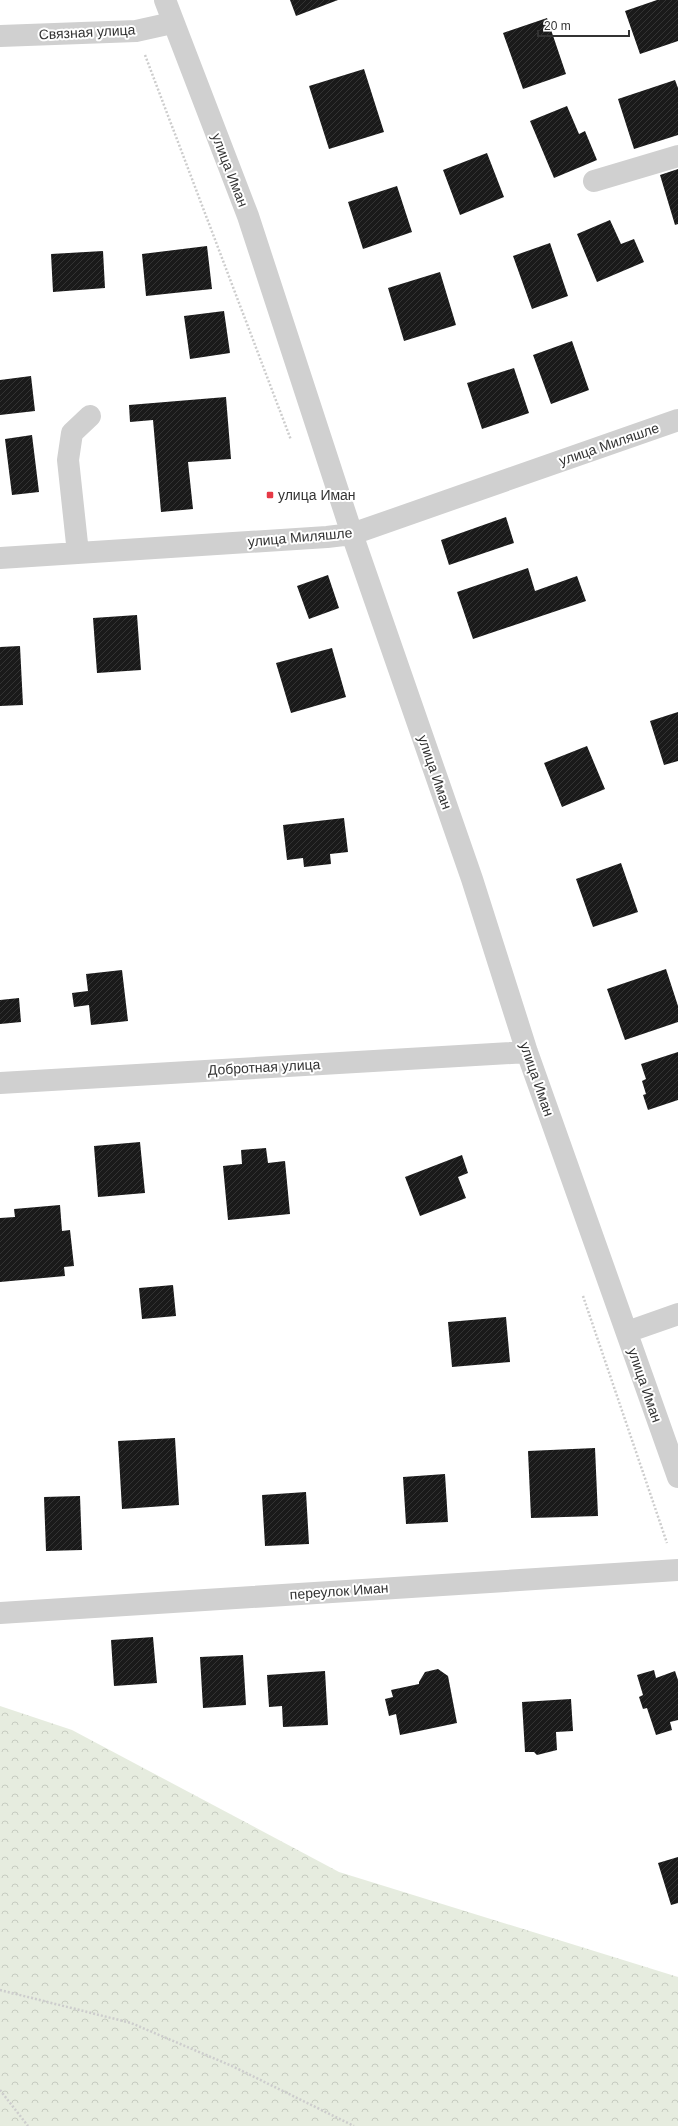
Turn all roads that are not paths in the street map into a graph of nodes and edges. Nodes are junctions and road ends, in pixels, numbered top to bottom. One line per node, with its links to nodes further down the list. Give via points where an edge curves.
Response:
1 (165, 0): 2 (street, улица Иман)
2 (172, 23): 3 (street, Связная улица, via 136,31); 8 (street, улица Иман, via 248,216)
3 (0, 36)
4 (678, 156): 5 (street)
5 (594, 182)
6 (90, 416): 9 (street, via 72,433 68,460)
7 (678, 420): 8 (street, улица Миляшле)
8 (352, 534): 9 (street, улица Миляшле); 11 (street, улица Иман, via 472,879)
9 (78, 553): 10 (street, улица Миляшле)
10 (0, 558)
11 (527, 1052): 12 (street, Добротная улица); 14 (street, улица Иман)
12 (0, 1083)
13 (678, 1314): 14 (street)
14 (627, 1332): 15 (street, улица Иман)
15 (678, 1477)
16 (677, 1570): 17 (street, переулок Иман)
17 (0, 1613)

